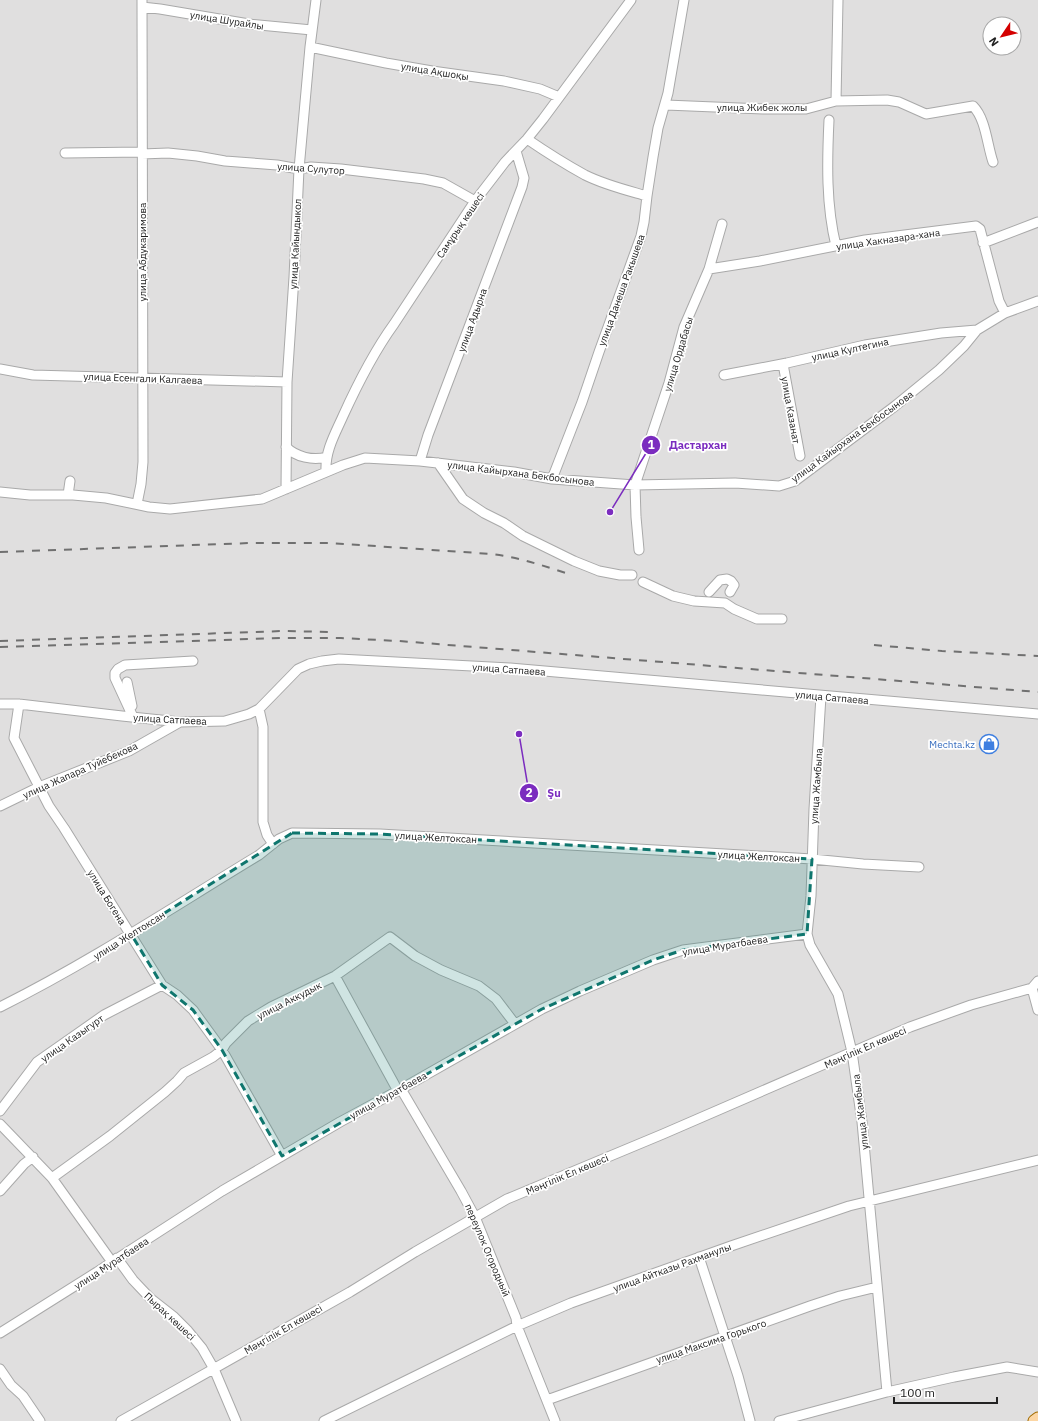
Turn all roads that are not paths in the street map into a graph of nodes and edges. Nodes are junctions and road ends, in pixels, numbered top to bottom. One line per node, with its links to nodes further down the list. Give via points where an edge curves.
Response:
1 (316, 0): 6 (street, улица Кайындыкол)
2 (631, 0): 8 (street, Самұрық көшесі)
3 (684, 0): 10 (street, улица Данеша Ракышева)
4 (838, 0): 9 (street)
5 (142, 4): 6 (street, улица Шурайлы, via 249,24); 15 (street, улица Абдукаримова)
6 (312, 30): 7 (street, улица Кайындыкол)
7 (310, 47): 8 (street, улица Ақшоқы, via 386,63 540,88); 17 (street, улица Кайындыкол)
8 (560, 97): 12 (street, Самұрық көшесі)
9 (836, 101): 10 (street, улица Жибек жолы, via 806,109); 16 (street, улица Жибек жолы, via 887,100 899,102 926,114 973,106 983,123)
10 (666, 105): 18 (street, улица Данеша Ракышева, via 658,128)
11 (829, 120): 23 (street, via 827,155 831,225)
12 (527, 139): 13 (street, Самұрық көшесі); 18 (street, via 586,175)
13 (516, 151): 19 (street, Самұрық көшесі); 36 (street, улица Адырна, via 524,178 522,187)
14 (65, 153): 15 (street, улица Сулутор)
15 (142, 153): 17 (street, улица Сулутор, via 168,153); 31 (street, улица Абдукаримова)
16 (993, 162)
17 (299, 169): 19 (street, улица Сулутор, via 341,169 424,179 443,183); 32 (street, улица Кайындыкол)
18 (647, 196): 39 (street, улица Данеша Ракышева, via 641,236)
19 (475, 201): 35 (street, Самұрық көшесі, via 380,343 360,378 331,442)
20 (1038, 222): 22 (street)
21 (722, 224): 24 (street, улица Ордабасы)
22 (983, 243): 23 (street, улица Хакназара-хана, via 980,229 976,226); 26 (street, улица Хакназара-хана)
23 (836, 246): 24 (street, улица Хакназара-хана)
24 (709, 269): 41 (street, улица Ордабасы, via 684,327 669,383)
25 (1038, 302): 26 (street, улица Кайырхана Бекбосынова)
26 (1005, 313): 27 (street, улица Кайырхана Бекбосынова)
27 (977, 330): 28 (street, улица Култегина, via 941,332 864,344); 41 (street, улица Кайырхана Бекбосынова, via 959,351 900,402 796,481 779,486 735,483)
28 (783, 364): 30 (street, улица Култегина); 34 (street, улица Казанат)
29 (0, 369): 31 (street, улица Есенгали Калгаева, via 33,374)
30 (724, 375)
31 (143, 377): 32 (street, улица Есенгали Калгаева); 45 (street, улица Абдукаримова, via 143,462)
32 (287, 382): 33 (street, улица Кайындыкол)
33 (286, 447): 35 (street, via 295,454 305,457); 42 (street, улица Кайындыкол)
34 (800, 456)
35 (327, 457): 38 (street, Самұрық көшесі)
36 (420, 461): 37 (street, улица Кайырхана Бекбосынова); 38 (street, улица Кайырхана Бекбосынова, via 365,458)
37 (438, 463): 39 (street, улица Кайырхана Бекбосынова); 47 (street, via 463,499 523,536 599,571)
38 (326, 472): 42 (street, улица Кайырхана Бекбосынова)
39 (552, 479): 41 (street, улица Кайырхана Бекбосынова)
40 (70, 481): 44 (street)
41 (635, 485): 46 (street)
42 (286, 489): 45 (street, улица Кайырхана Бекбосынова, via 262,499 170,509)
43 (0, 492): 44 (street, улица Кайырхана Бекбосынова)
44 (68, 495): 45 (street, улица Кайырхана Бекбосынова)
45 (137, 504)
46 (639, 550)
47 (632, 575)
48 (643, 582): 51 (street, via 672,596 694,601 725,603 757,619)
49 (709, 592): 50 (street, via 720,580 727,579 734,585)
50 (730, 592)
51 (782, 619)
52 (193, 662): 53 (street)
53 (125, 665): 54 (street, via 128,670); 54 (street, via 115,673 115,678)
54 (124, 685): 60 (street)
55 (821, 696): 58 (street, улица Сатпаева, via 510,668 339,659 316,662 298,669); 59 (street, улица Сатпаева); 65 (street, улица Жамбыла)
56 (0, 704): 57 (street, улица Сатпаева)
57 (19, 704): 60 (street, улица Сатпаева); 62 (street, улица Богена, via 14,738)
58 (259, 709): 61 (street, улица Сатпаева, via 225,721); 64 (street, via 263,727 263,822)
59 (1038, 714)
60 (133, 717): 61 (street, улица Сатпаева)
61 (180, 722): 62 (street, улица Жапара Туйебекова, via 129,751)
62 (39, 788): 63 (street, улица Жапара Туйебекова); 67 (street, улица Богена)
63 (0, 806)
64 (272, 844): 65 (street, улица Желтоксан, via 292,833 380,834); 67 (street, улица Желтоксан, via 259,855)
65 (812, 859): 66 (street, улица Желтоксан); 68 (street, улица Жамбыла)
66 (919, 867)
67 (131, 934): 71 (street, улица Богена); 73 (street, улица Желтоксан, via 45,985)
68 (807, 934): 75 (street, улица Муратбаева, via 683,950 580,991); 77 (street, улица Жамбыла, via 810,945 838,994)
69 (335, 976): 75 (street, улица Аккудык, via 390,937 415,956 478,986 496,999); 76 (street, улица Аккудык, via 248,1021); 78 (street, переулок Огородный)
70 (1038, 981): 72 (street)
71 (162, 985): 76 (street, улица Богена, via 193,1010); 79 (street, улица Казыгурт, via 104,1015 37,1062)
72 (1032, 988): 74 (street); 77 (street, Мәңгілік Ел көшесі, via 972,1005 910,1027)
73 (0, 1007)
74 (1038, 1010)
75 (515, 1024): 78 (street, улица Муратбаева)
76 (222, 1050): 81 (street, улица Богена); 84 (street, улица Аккудык, via 184,1073 159,1097 110,1136)
77 (852, 1052): 86 (street, улица Жамбыла, via 862,1122); 87 (street, Мәңгілік Ел көшесі, via 663,1134 544,1182)
78 (400, 1090): 81 (street, улица Муратбаева); 87 (street, переулок Огородный, via 462,1191)
79 (0, 1112)
80 (0, 1124): 82 (street, Пырақ көшесі)
81 (282, 1156): 89 (street, улица Муратбаева)
82 (33, 1157): 84 (street, Пырақ көшесі); 85 (street)
83 (1038, 1160): 86 (street, улица Айтказы Рахманулы)
84 (52, 1178): 89 (street, Пырақ көшесі)
85 (0, 1191)
86 (869, 1201): 88 (street, улица Айтказы Рахманулы); 90 (street, улица Жамбыла)
87 (475, 1217): 91 (street, переулок Огородный); 95 (street, Мәңгілік Ел көшесі)
88 (699, 1257): 91 (street, улица Айтказы Рахманулы, via 571,1303); 93 (street)
89 (114, 1260): 92 (street, улица Муратбаева); 95 (street, Пырақ көшесі, via 150,1298 188,1331)
90 (877, 1287): 93 (street, улица Максима Горького, via 840,1296); 97 (street, улица Жамбыла)
91 (517, 1326): 98 (street, переулок Огородный); 103 (street, улица Айтказы Рахманулы)
92 (0, 1333)
93 (724, 1336): 98 (street, улица Максима Горького); 105 (street)
94 (0, 1369): 100 (street, via 11,1385 24,1396)
95 (214, 1369): 101 (street, Мәңгілік Ел көшесі); 102 (street, Пырақ көшесі)
96 (1038, 1372): 97 (street, via 1007,1367)
97 (887, 1392): 106 (street)
98 (547, 1400): 104 (street, переулок Огородный)
99 (1038, 1418): 107 (main road)
100 (40, 1421)
101 (121, 1421)
102 (236, 1421)
103 (324, 1421)
104 (555, 1421)
105 (750, 1421)
106 (779, 1421)
107 (1034, 1421)

